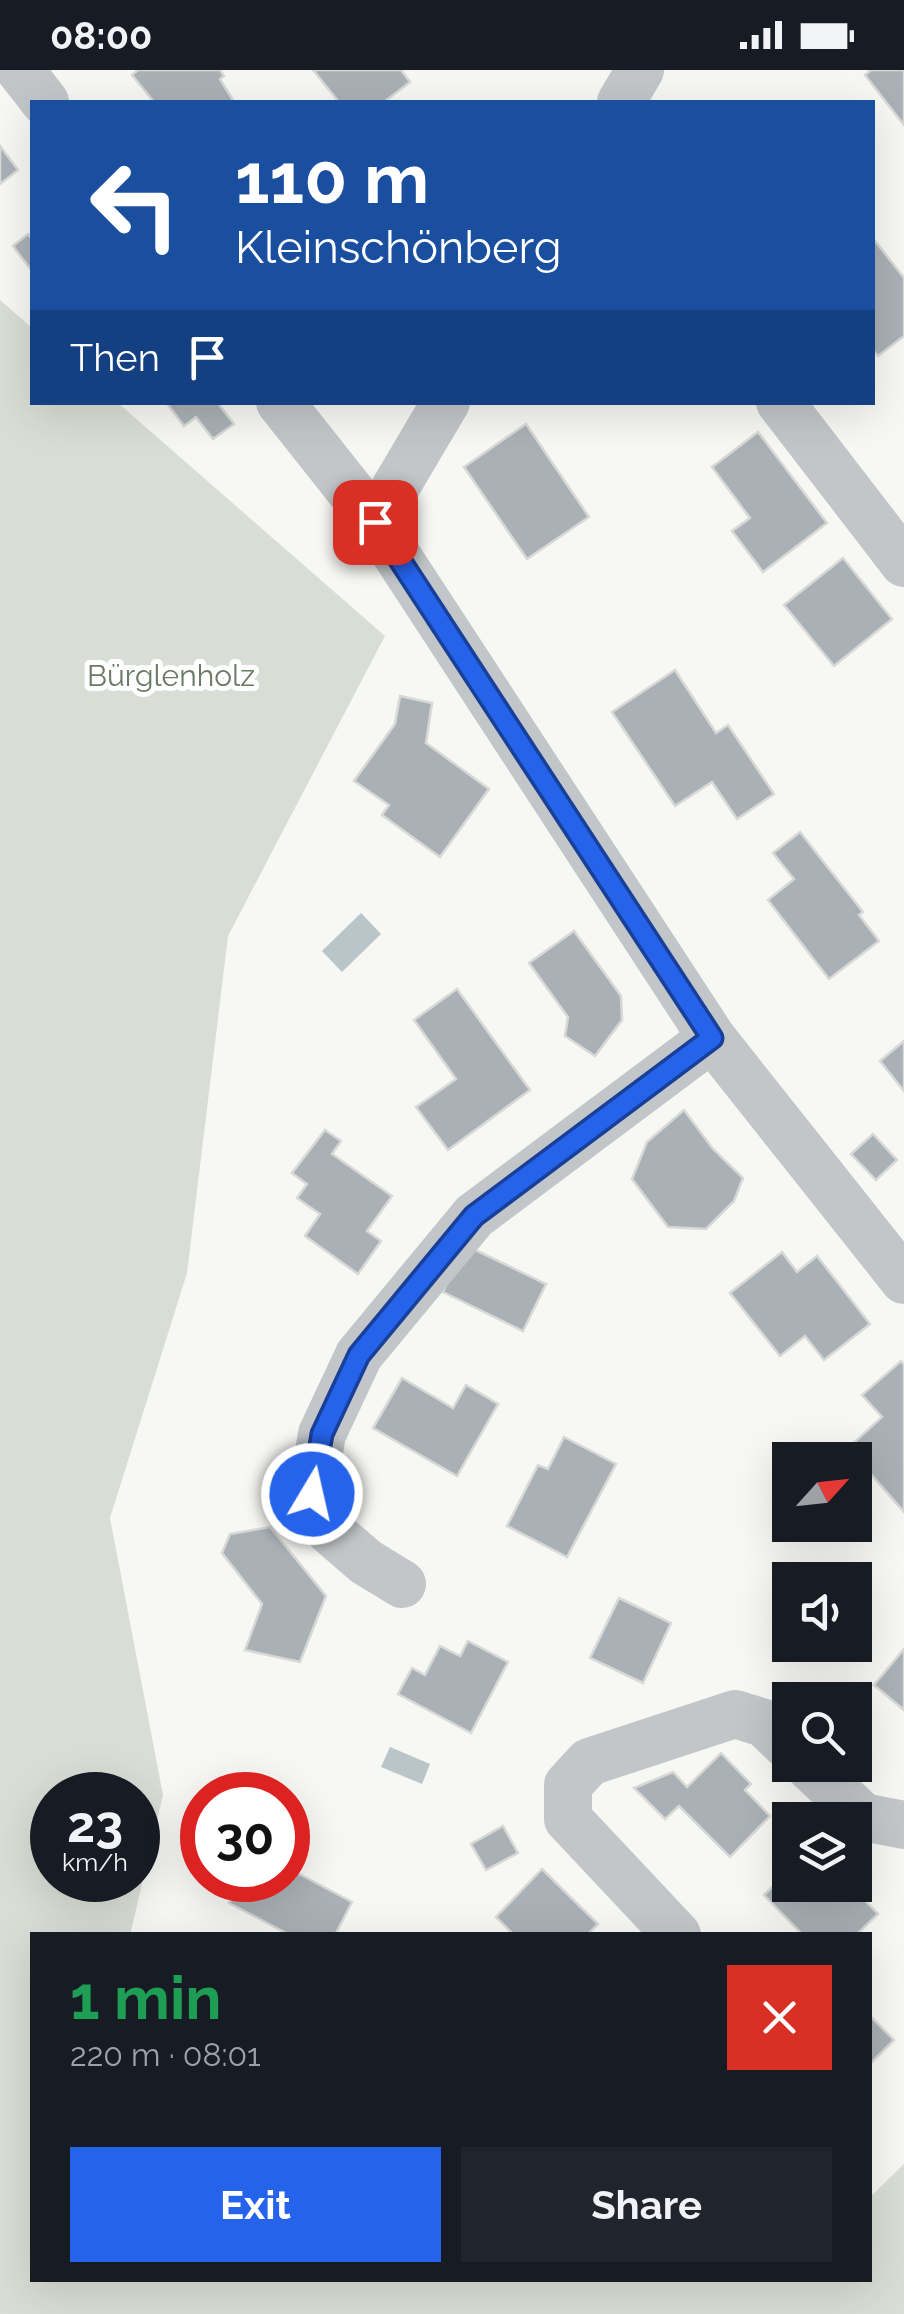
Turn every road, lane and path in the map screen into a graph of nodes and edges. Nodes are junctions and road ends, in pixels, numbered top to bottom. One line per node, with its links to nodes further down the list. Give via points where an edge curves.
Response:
1 (20, 70): 3 (street)
2 (640, 70): 4 (street)
3 (43, 100)
4 (622, 100)
5 (282, 405): 8 (street)
6 (444, 405): 8 (street)
7 (782, 405): 9 (street)
8 (375, 522): 10 (street)
9 (904, 563)
10 (712, 1038): 11 (street); 12 (street, via 474,1216 359,1355 322,1434 312,1494 329,1530)
11 (904, 1280)
12 (402, 1584)
13 (772, 1731): 16 (street, via 735,1714 589,1762 568,1785 568,1819)
14 (826, 1782): 15 (street, via 862,1817)
15 (904, 1824)
16 (674, 1932)

